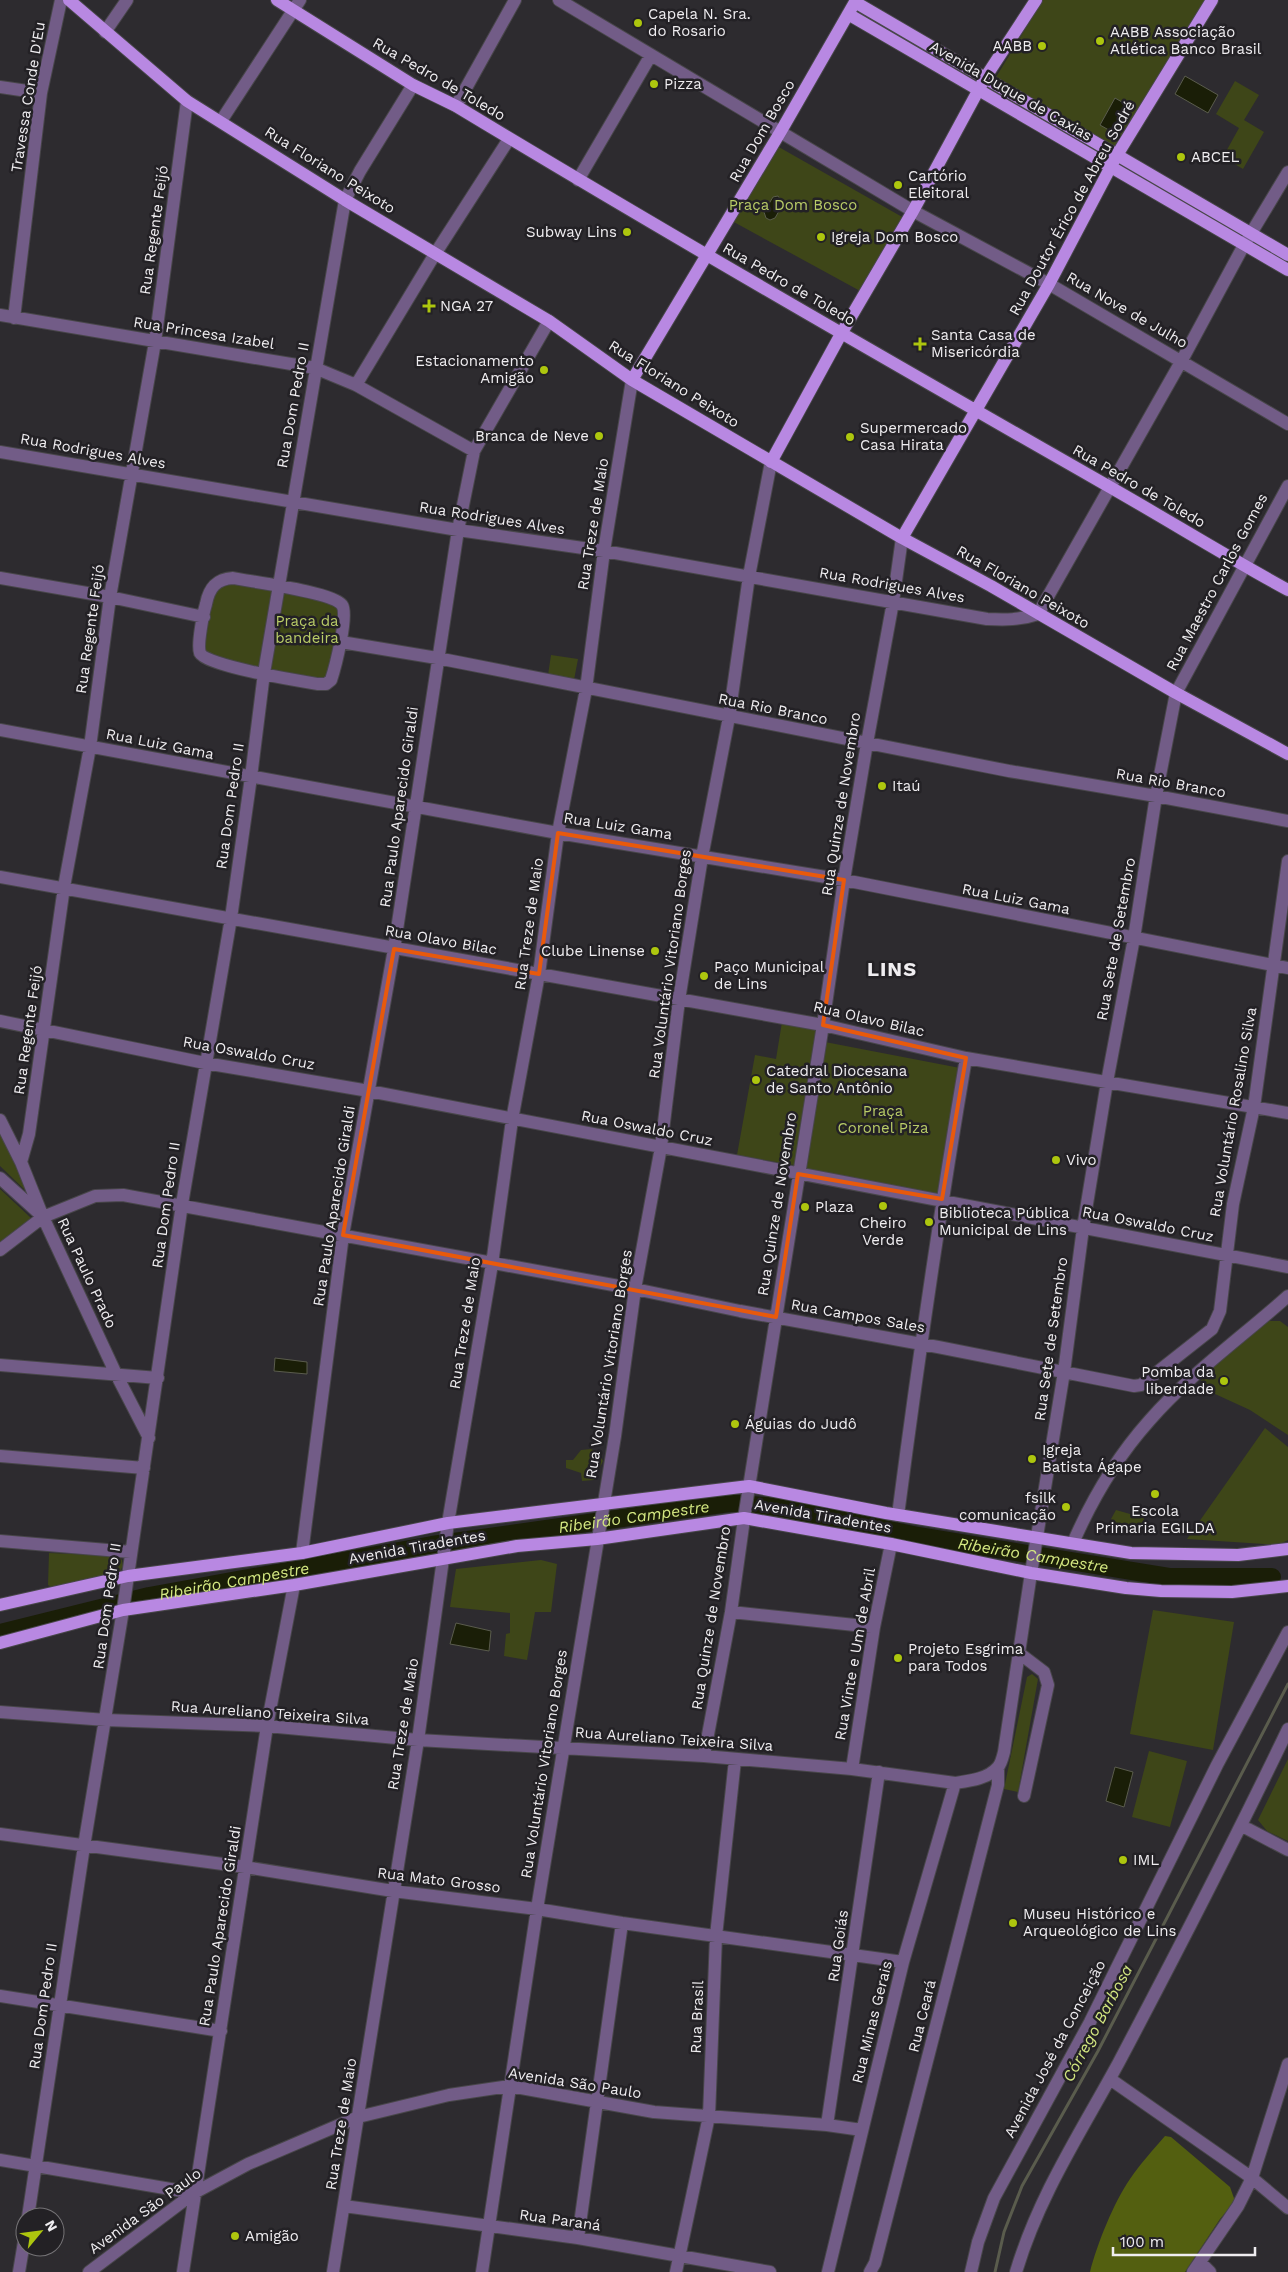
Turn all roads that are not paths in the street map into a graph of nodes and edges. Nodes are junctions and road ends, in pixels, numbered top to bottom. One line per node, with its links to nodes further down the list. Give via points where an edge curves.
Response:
1 (60, 0): 18 (street, Travessa Conde D'Eu)
2 (69, 0): 12 (main road, Rua Floriano Peixoto)
3 (127, 0): 12 (street)
4 (277, 0): 10 (main road, Rua Pedro de Toledo)
5 (515, 0): 20 (street)
6 (559, 0): 13 (street, Rua Nove de Julho)
7 (1036, 0): 14 (main road)
8 (1212, 0): 24 (main road, Rua Doutor Érico de Abreu Sodré)
9 (856, 1): 11 (main road, Rua Dom Bosco); 14 (main road, Avenida Duque de Caxias)
10 (297, 5): 15 (main road, Rua Pedro de Toledo); 21 (street)
11 (848, 14): 17 (main road, Avenida Duque de Caxias); 22 (main road, Rua Dom Bosco)
12 (105, 32): 19 (main road, Rua Floriano Peixoto)
13 (651, 55): 22 (street, Rua Nove de Julho); 27 (street)
14 (984, 78): 17 (main road); 24 (main road, Avenida Duque de Caxias)
15 (413, 84): 20 (main road, Rua Pedro de Toledo); 28 (street, Rua Dom Pedro II)
16 (0, 87): 18 (street)
17 (978, 90): 25 (main road, Avenida Duque de Caxias); 29 (main road)
18 (41, 93): 38 (street, Travessa Conde D'Eu)
19 (187, 101): 21 (main road, Rua Floriano Peixoto); 41 (street, Rua Regente Feijó)
20 (456, 106): 23 (main road, Rua Pedro de Toledo)
21 (221, 121): 28 (main road, Rua Floriano Peixoto)
22 (781, 131): 29 (street, Rua Nove de Julho); 33 (main road, Rua Dom Bosco)
23 (509, 139): 27 (main road, Rua Pedro de Toledo); 32 (street)
24 (1117, 155): 25 (main road, Rua Doutor Érico de Abreu Sodré); 30 (main road, Avenida Duque de Caxias)
25 (1111, 168): 31 (main road, Avenida Duque de Caxias); 36 (main road, Rua Doutor Érico de Abreu Sodré)
26 (1288, 172): 30 (street)
27 (578, 180): 33 (main road, Rua Pedro de Toledo)
28 (346, 200): 32 (main road, Rua Floriano Peixoto); 43 (street, Rua Dom Pedro II)
29 (913, 210): 36 (street, Rua Nove de Julho); 40 (main road)
30 (1251, 233): 31 (street); 34 (main road, Avenida Duque de Caxias)
31 (1244, 245): 35 (main road, Avenida Duque de Caxias); 42 (street)
32 (436, 254): 39 (main road, Rua Floriano Peixoto); 45 (street)
33 (708, 255): 40 (main road, Rua Pedro de Toledo); 44 (main road, Rua Dom Bosco)
34 (1288, 255)
35 (1288, 270)
36 (1049, 284): 42 (street, Rua Nove de Julho); 46 (main road, Rua Doutor Érico de Abreu Sodré)
37 (0, 315): 38 (street, Rua Princesa Izabel)
38 (14, 318): 41 (street, Rua Princesa Izabel)
39 (548, 321): 44 (main road, Rua Floriano Peixoto); 48 (street, Rua Paulo Aparecido Giraldi)
40 (841, 334): 46 (main road, Rua Pedro de Toledo); 50 (main road)
41 (155, 342): 43 (street, Rua Princesa Izabel); 51 (street, Rua Regente Feijó)
42 (1182, 360): 47 (street, Rua Nove de Julho); 53 (street)
43 (315, 368): 45 (street, Rua Princesa Izabel); 54 (street, Rua Dom Pedro II)
44 (632, 380): 50 (main road, Rua Floriano Peixoto); 57 (street, Rua Treze de Maio)
45 (356, 385): 48 (street, Rua Princesa Izabel)
46 (975, 411): 53 (main road, Rua Pedro de Toledo); 56 (main road, Rua Doutor Érico de Abreu Sodré)
47 (1288, 424)
48 (474, 451): 55 (street, Rua Paulo Aparecido Giraldi)
49 (0, 452): 51 (street, Rua Rodrigues Alves)
50 (771, 462): 56 (main road, Rua Floriano Peixoto); 59 (street, Rua Voluntário Vitoriano Borges)
51 (131, 474): 54 (street, Rua Rodrigues Alves); 63 (street, Rua Regente Feijó)
52 (1288, 486): 58 (street, Rua Maestro Carlos Gomes)
53 (1110, 487): 58 (main road, Rua Pedro de Toledo); 65 (street)
54 (293, 502): 55 (street, Rua Rodrigues Alves); 61 (street, Rua Dom Pedro II)
55 (458, 530): 57 (street, Rua Rodrigues Alves); 68 (street, Rua Paulo Aparecido Giraldi)
56 (902, 538): 64 (street, Rua Quinze de Novembro); 65 (main road, Rua Floriano Peixoto)
57 (604, 551): 59 (street, Rua Rodrigues Alves); 70 (street, Rua Treze de Maio)
58 (1243, 566): 62 (main road, Rua Pedro de Toledo); 71 (street, Rua Maestro Carlos Gomes)
59 (749, 576): 64 (street, Rua Rodrigues Alves); 72 (street, Rua Voluntário Vitoriano Borges)
60 (0, 578): 63 (street)
61 (278, 587): 66 (street, via 224,578 212,586); 67 (street, via 326,596 341,604 344,610); 69 (street, Rua Dom Pedro II)
62 (1288, 590)
63 (110, 597): 66 (street); 75 (street, Rua Regente Feijó)
64 (894, 602): 65 (street, Rua Rodrigues Alves, via 987,619 1010,620); 74 (street, Rua Quinze de Novembro)
65 (1038, 614): 71 (main road, Rua Floriano Peixoto)
66 (204, 617): 69 (street, via 200,643 203,658)
67 (341, 642): 68 (street, Rua Rio Branco); 69 (street, via 331,680 326,684)
68 (437, 658): 70 (street, Rua Rio Branco); 79 (street, Rua Paulo Aparecido Giraldi)
69 (264, 673): 77 (street, Rua Dom Pedro II)
70 (586, 689): 72 (street, Rua Rio Branco); 81 (street, Rua Treze de Maio)
71 (1176, 693): 76 (main road, Rua Floriano Peixoto); 78 (street, Rua Sete de Setembro)
72 (728, 717): 74 (street, Rua Rio Branco); 82 (street, Rua Voluntário Vitoriano Borges)
73 (0, 730): 75 (street, Rua Luiz Gama)
74 (866, 743): 78 (street, Rua Rio Branco); 85 (street, Rua Quinze de Novembro)
75 (90, 748): 77 (street, Rua Luiz Gama); 86 (street, Rua Regente Feijó)
76 (1288, 754)
77 (251, 778): 79 (street, Rua Luiz Gama); 87 (street, Rua Dom Pedro II)
78 (1156, 796): 80 (street, Rua Rio Branco); 88 (street, Rua Sete de Setembro)
79 (417, 807): 81 (street, Rua Luiz Gama); 89 (street, Rua Paulo Aparecido Giraldi)
80 (1288, 821)
81 (558, 832): 82 (street, Rua Luiz Gama); 92 (street, Rua Treze de Maio)
82 (702, 857): 85 (street, Rua Luiz Gama); 93 (street, Rua Voluntário Vitoriano Borges)
83 (1288, 861): 90 (street, Rua Voluntário Rosalino Silva)
84 (0, 877): 86 (street, Rua Olavo Bilac)
85 (844, 880): 88 (street, Rua Luiz Gama); 95 (street, Rua Quinze de Novembro)
86 (64, 887): 87 (street, Rua Olavo Bilac); 96 (street, Rua Regente Feijó)
87 (231, 918): 89 (street, Rua Olavo Bilac); 98 (street, Rua Dom Pedro II)
88 (1134, 938): 90 (street, Rua Luiz Gama); 99 (street, Rua Sete de Setembro)
89 (394, 949): 92 (street, Rua Olavo Bilac); 100 (street, Rua Paulo Aparecido Giraldi)
90 (1274, 966): 91 (street, Rua Luiz Gama); 101 (street, Rua Voluntário Rosalino Silva)
91 (1288, 968)
92 (539, 974): 93 (street, Rua Olavo Bilac); 104 (street, Rua Treze de Maio)
93 (679, 1000): 95 (street, Rua Olavo Bilac); 105 (street, Rua Voluntário Vitoriano Borges)
94 (0, 1021): 96 (street, Rua Oswaldo Cruz)
95 (823, 1025): 97 (street, Rua Olavo Bilac); 107 (street, Rua Quinze de Novembro)
96 (45, 1030): 98 (street, Rua Oswaldo Cruz); 106 (street, Rua Regente Feijó, via 29,1134)
97 (966, 1058): 99 (street, Rua Olavo Bilac); 109 (street)
98 (205, 1063): 100 (street, Rua Oswaldo Cruz); 110 (street, Rua Dom Pedro II)
99 (1107, 1082): 101 (street, Rua Olavo Bilac); 112 (street, Rua Sete de Setembro)
100 (369, 1091): 104 (street, Rua Oswaldo Cruz); 113 (street, Rua Paulo Aparecido Giraldi)
101 (1254, 1107): 102 (street, Rua Olavo Bilac); 115 (street, Rua Voluntário Rosalino Silva, via 1232,1204)
102 (1288, 1113)
103 (0, 1120): 106 (street, Rua Paulo Prado)
104 (512, 1120): 105 (street, Rua Oswaldo Cruz); 116 (street, Rua Treze de Maio)
105 (661, 1147): 107 (street, Rua Oswaldo Cruz); 118 (street, Rua Voluntário Vitoriano Borges)
106 (21, 1162): 111 (street, Rua Paulo Prado)
107 (798, 1174): 109 (street, Rua Oswaldo Cruz); 120 (street, Rua Quinze de Novembro)
108 (0, 1178): 111 (street)
109 (942, 1200): 112 (street, Rua Oswaldo Cruz); 121 (street)
110 (182, 1204): 111 (street, Rua Campos Sales, via 123,1195 95,1196); 113 (street, Rua Campos Sales); 125 (street, Rua Dom Pedro II)
111 (42, 1217): 114 (street, Rua Campos Sales); 124 (street, Rua Paulo Prado)
112 (1083, 1228): 115 (street, Rua Oswaldo Cruz); 123 (street, Rua Sete de Setembro)
113 (343, 1235): 116 (street, Rua Campos Sales); 142 (street, Rua Paulo Aparecido Giraldi)
114 (0, 1250)
115 (1225, 1256): 117 (street, Rua Oswaldo Cruz); 126 (street, Rua Voluntário Rosalino Silva, via 1220,1312 1212,1329 1146,1382)
116 (492, 1264): 118 (street, Rua Campos Sales); 134 (street, Rua Treze de Maio)
117 (1288, 1267)
118 (635, 1289): 120 (street, Rua Campos Sales); 131 (street, Rua Voluntário Vitoriano Borges)
119 (1288, 1296): 138 (street, via 1209,1363 1150,1420 1107,1476)
120 (776, 1317): 121 (street, Rua Campos Sales); 130 (street, Rua Quinze de Novembro)
121 (920, 1344): 123 (street, Rua Campos Sales); 133 (street)
122 (0, 1365): 124 (street)
123 (1064, 1372): 126 (street, Rua Campos Sales); 137 (street, Rua Sete de Setembro)
124 (116, 1374): 125 (street); 127 (street, Rua Paulo Prado)
125 (158, 1378): 127 (street, Rua Dom Pedro II)
126 (1134, 1386)
127 (149, 1438): 129 (street, Rua Dom Pedro II)
128 (0, 1456): 129 (street)
129 (144, 1468): 141 (street, Rua Dom Pedro II)
130 (749, 1489): 131 (main road, Avenida Tiradentes); 132 (street, Rua Quinze de Novembro); 133 (main road, Avenida Tiradentes)
131 (603, 1510): 134 (main road, Avenida Tiradentes); 135 (street, Rua Voluntário Vitoriano Borges)
132 (744, 1515): 135 (main road, Avenida Tiradentes); 139 (main road, Avenida Tiradentes); 150 (street, Rua Quinze de Novembro)
133 (898, 1515): 137 (main road, Avenida Tiradentes)
134 (448, 1527): 142 (main road, Avenida Tiradentes); 143 (street, Rua Treze de Maio)
135 (598, 1534): 143 (main road, Avenida Tiradentes); 160 (street, Rua Voluntário Vitoriano Borges)
136 (0, 1541): 141 (street)
137 (1036, 1541): 138 (main road, Avenida Tiradentes); 144 (street, Rua Sete de Setembro)
138 (1073, 1543): 140 (main road, Avenida Tiradentes, via 1131,1553 1238,1555)
139 (890, 1544): 144 (main road, Avenida Tiradentes); 151 (street, Rua Vinte e Um de Abril)
140 (1288, 1549)
141 (131, 1552): 145 (street, Rua Dom Pedro II)
142 (302, 1553): 145 (main road, Avenida Tiradentes)
143 (444, 1555): 146 (main road, Avenida Tiradentes); 159 (street, Rua Treze de Maio)
144 (1031, 1570): 147 (main road, Avenida Tiradentes, via 1126,1588 1161,1591 1232,1592); 154 (street, Rua Sete de Setembro)
145 (127, 1581): 148 (main road, Avenida Tiradentes); 149 (street, Rua Dom Pedro II)
146 (294, 1585): 149 (main road, Avenida Tiradentes); 157 (street, Rua Paulo Aparecido Giraldi)
147 (1288, 1586)
148 (0, 1606)
149 (123, 1607): 153 (main road, Avenida Tiradentes); 156 (street, Rua Dom Pedro II)
150 (731, 1612): 151 (street); 161 (street, Rua Quinze de Novembro)
151 (874, 1627): 164 (street, Rua Vinte e Um de Abril)
152 (1288, 1632): 212 (street, Avenida José da Conceição, via 1217,1765 1090,2022 994,2198)
153 (0, 1644)
154 (1019, 1653): 163 (street, Rua Sete de Setembro, via 1004,1752); 167 (street, via 1044,1672 1048,1685)
155 (0, 1712): 156 (street, Rua Aureliano Teixeira Silva)
156 (106, 1720): 157 (street, Rua Aureliano Teixeira Silva); 170 (street, Rua Dom Pedro II)
157 (267, 1726): 159 (street, Rua Aureliano Teixeira Silva); 172 (street, Rua Paulo Aparecido Giraldi)
158 (1288, 1729): 183 (street, via 1202,1906)
159 (418, 1740): 160 (street, Rua Aureliano Teixeira Silva); 173 (street, Rua Treze de Maio)
160 (563, 1747): 161 (street, Rua Aureliano Teixeira Silva); 174 (street, Rua Voluntário Vitoriano Borges)
161 (704, 1756): 162 (street, Rua Aureliano Teixeira Silva)
162 (735, 1760): 164 (street, Rua Aureliano Teixeira Silva); 176 (street, Rua Brasil)
163 (998, 1767): 166 (street, via 985,1776); 211 (street, Rua Ceará, via 995,1795 875,2264)
164 (852, 1769): 165 (street, Rua Aureliano Teixeira Silva)
165 (879, 1772): 166 (street, Rua Aureliano Teixeira Silva); 177 (street, Rua Goiás)
166 (955, 1783): 178 (street, Rua Minas Gerais)
167 (1024, 1796)
168 (1248, 1829): 171 (street)
169 (0, 1834): 170 (street, Rua Mato Grosso)
170 (84, 1846): 172 (street, Rua Mato Grosso); 180 (street, Rua Dom Pedro II)
171 (1288, 1850)
172 (246, 1867): 173 (street, Rua Mato Grosso); 181 (street, Rua Paulo Aparecido Giraldi)
173 (393, 1891): 174 (street, Rua Mato Grosso); 187 (street, Rua Treze de Maio)
174 (537, 1909): 175 (street, Rua Mato Grosso); 184 (street, Rua Voluntário Vitoriano Borges)
175 (622, 1923): 176 (street, Rua Mato Grosso); 185 (street)
176 (716, 1936): 177 (street, Rua Mato Grosso); 186 (street, Rua Brasil)
177 (853, 1954): 178 (street, Rua Mato Grosso); 188 (street, Rua Goiás)
178 (903, 1962): 189 (street, Rua Minas Gerais)
179 (0, 1996): 180 (street)
180 (60, 2004): 181 (street); 191 (street, Rua Dom Pedro II)
181 (221, 2031): 193 (street, Rua Paulo Aparecido Giraldi)
182 (1288, 2064): 192 (street)
183 (1110, 2079): 192 (street); 213 (street, via 1043,2199)
184 (510, 2086): 185 (street, Avenida São Paulo); 187 (street, Avenida São Paulo, via 449,2094); 198 (street, Rua Voluntário Vitoriano Borges)
185 (598, 2101): 186 (street, Avenida São Paulo, via 654,2112); 199 (street)
186 (709, 2116): 188 (street, Avenida São Paulo); 200 (street, Rua Brasil)
187 (358, 2117): 193 (street, Avenida São Paulo, via 248,2164); 195 (street, Rua Treze de Maio)
188 (828, 2125): 189 (street, Avenida São Paulo)
189 (862, 2130): 210 (street, Rua Minas Gerais)
190 (0, 2160): 191 (street)
191 (36, 2166): 193 (street); 196 (street, Rua Dom Pedro II)
192 (1252, 2178): 194 (street); 202 (street, via 1238,2206)
193 (194, 2193): 204 (street, Avenida São Paulo); 205 (street, Rua Paulo Aparecido Giraldi)
194 (1282, 2197): 197 (street)
195 (344, 2206): 198 (street, Rua Paraná); 206 (street, Rua Treze de Maio)
196 (30, 2207)
197 (1288, 2208)
198 (490, 2226): 199 (street, Rua Paraná); 207 (street, Rua Voluntário Vitoriano Borges)
199 (578, 2238): 200 (street, Rua Paraná)
200 (680, 2256): 208 (street, Rua Brasil); 209 (street, Rua Paraná)
201 (22, 2257): 203 (street)
202 (1196, 2267): 214 (street)
203 (19, 2272)
204 (89, 2272)
205 (183, 2272)
206 (333, 2272)
207 (482, 2272)
208 (676, 2272)
209 (770, 2272)
210 (828, 2272)
211 (870, 2272)
212 (971, 2272)
213 (1016, 2272)
214 (1210, 2272)

